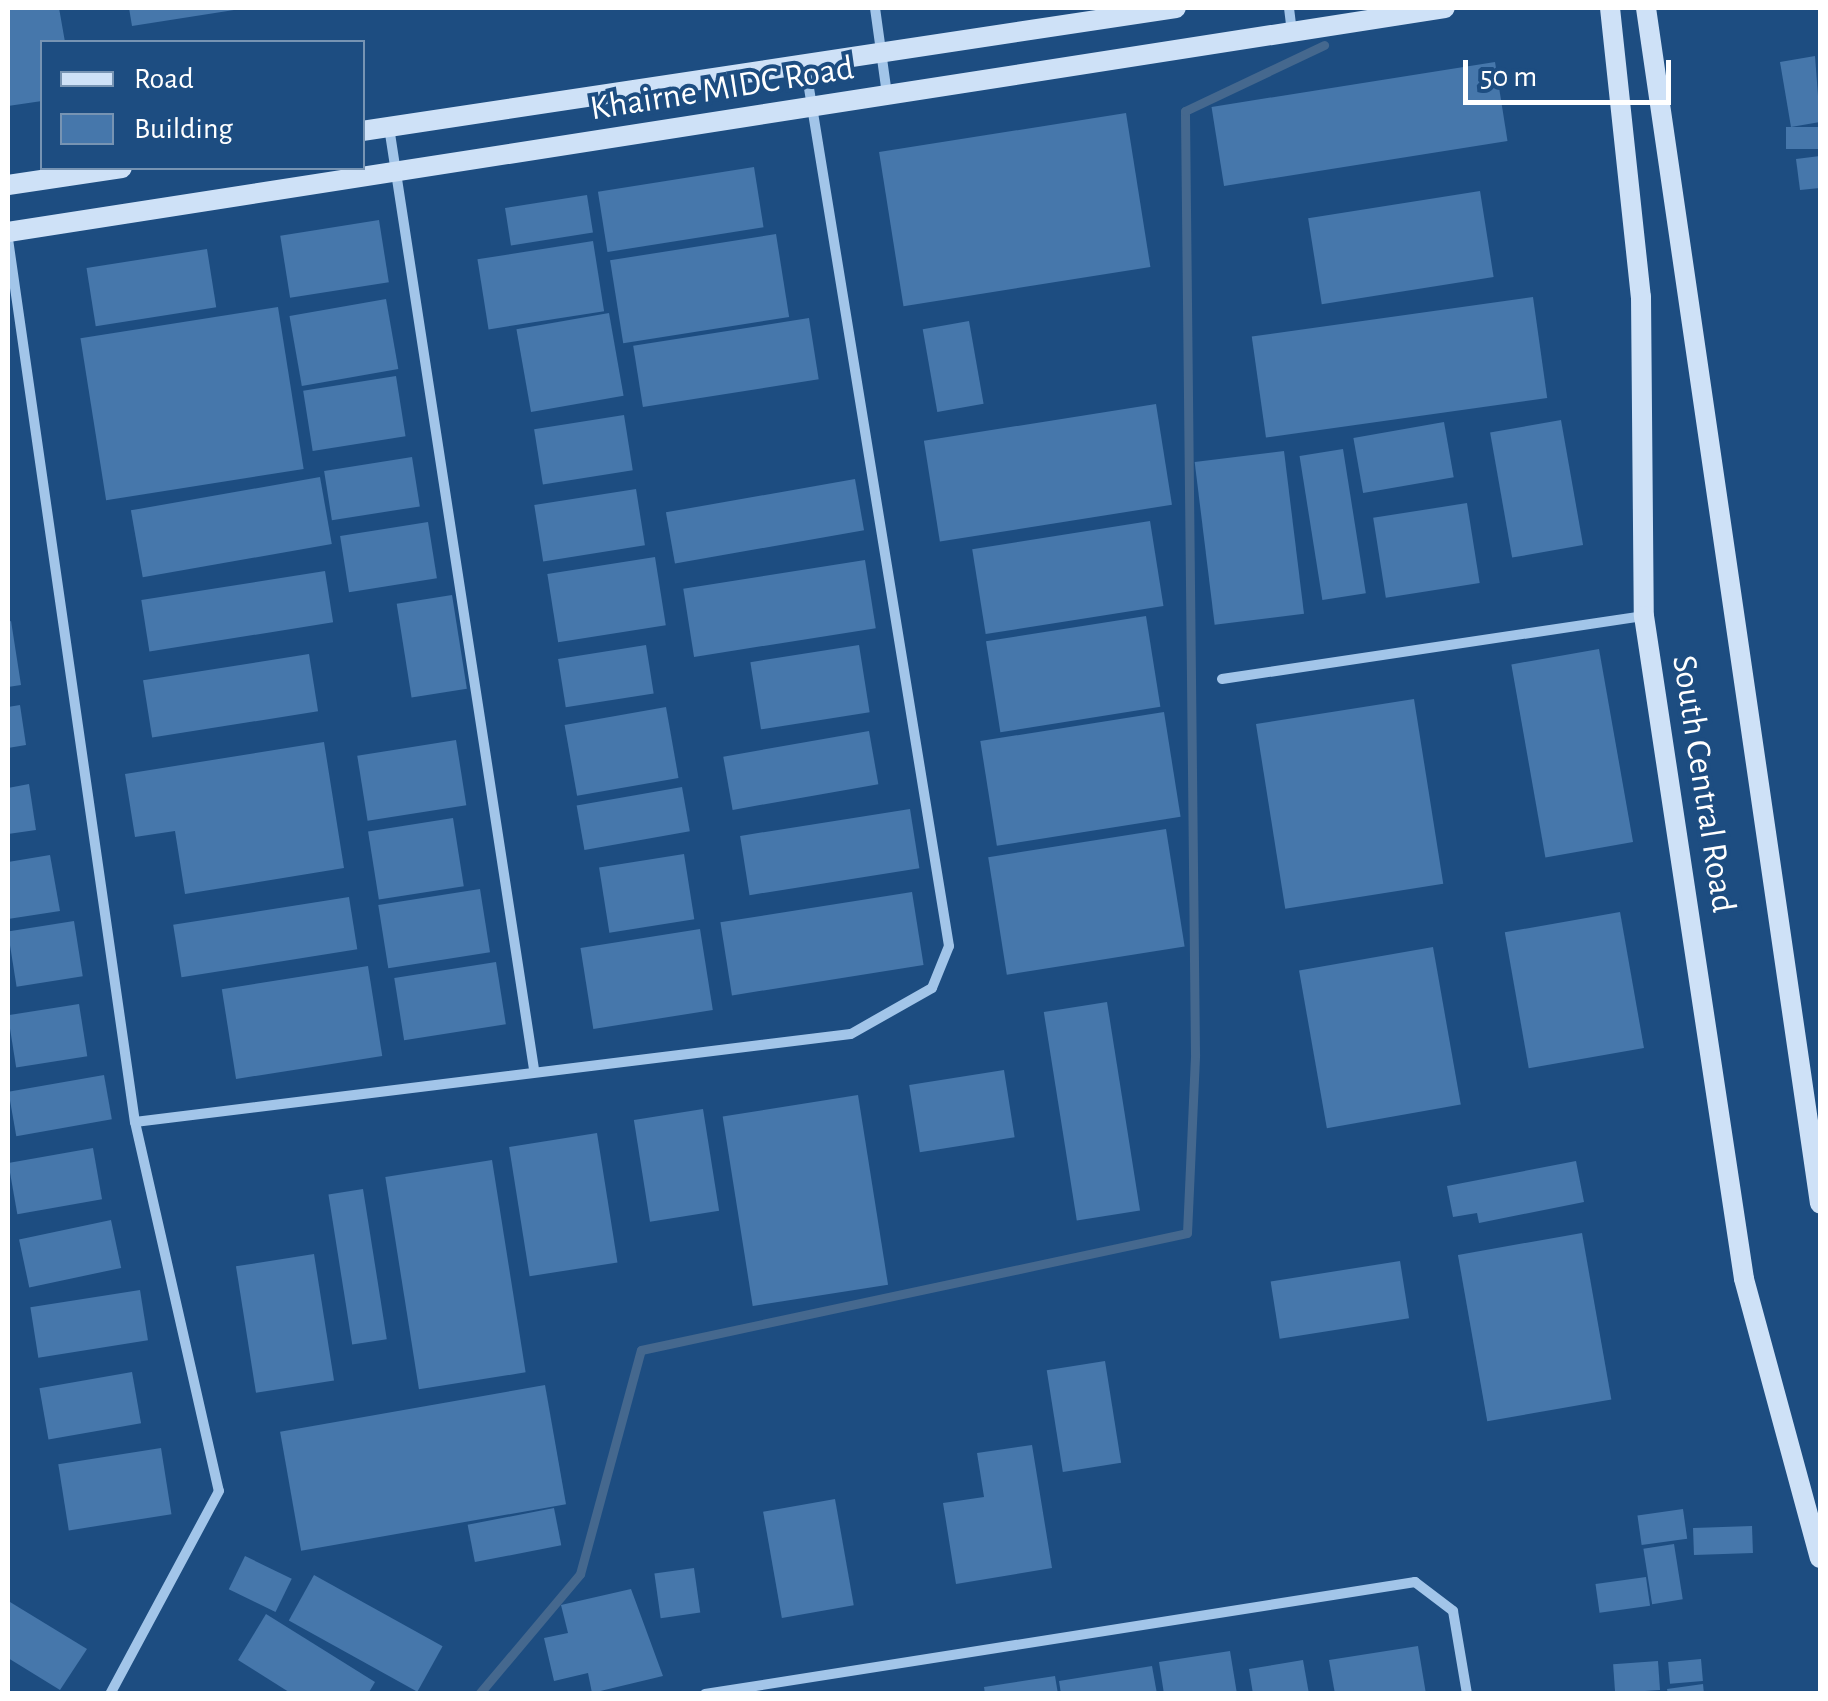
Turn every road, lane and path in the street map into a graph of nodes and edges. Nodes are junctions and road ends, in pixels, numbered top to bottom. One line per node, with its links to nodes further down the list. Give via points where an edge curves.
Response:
1 (875, 8): 8 (street)
2 (1176, 8): 8 (main road, Khairne MIDC Road)
3 (1289, 8): 7 (street)
4 (1445, 8): 7 (main road, Khairne MIDC Road)
5 (1610, 8): 18 (main road, South Central Road, via 1641,297)
6 (1646, 8): 22 (main road, South Central Road)
7 (1292, 32): 10 (main road, Khairne MIDC Road)
8 (881, 52): 9 (main road, Khairne MIDC Road); 10 (street)
9 (805, 64): 11 (street); 12 (main road, Khairne MIDC Road)
10 (888, 96): 11 (main road, Khairne MIDC Road)
11 (812, 108): 15 (main road, Khairne MIDC Road); 20 (street, via 949,946 932,988 852,1034)
12 (389, 127): 13 (main road, Khairne MIDC Road); 15 (street)
13 (365, 131)
14 (109, 170): 16 (main road)
15 (396, 172): 17 (main road, Khairne MIDC Road); 20 (street)
16 (8, 185)
17 (8, 236): 21 (street)
18 (1644, 616): 19 (street); 23 (main road, South Central Road, via 1744,1278)
19 (1222, 678)
20 (534, 1069): 21 (street)
21 (135, 1122): 24 (street, via 219,1492)
22 (1820, 1204)
23 (1820, 1558)
24 (110, 1694)
25 (704, 1694): 26 (street, via 1415,1582 1453,1612)
26 (1467, 1694)

